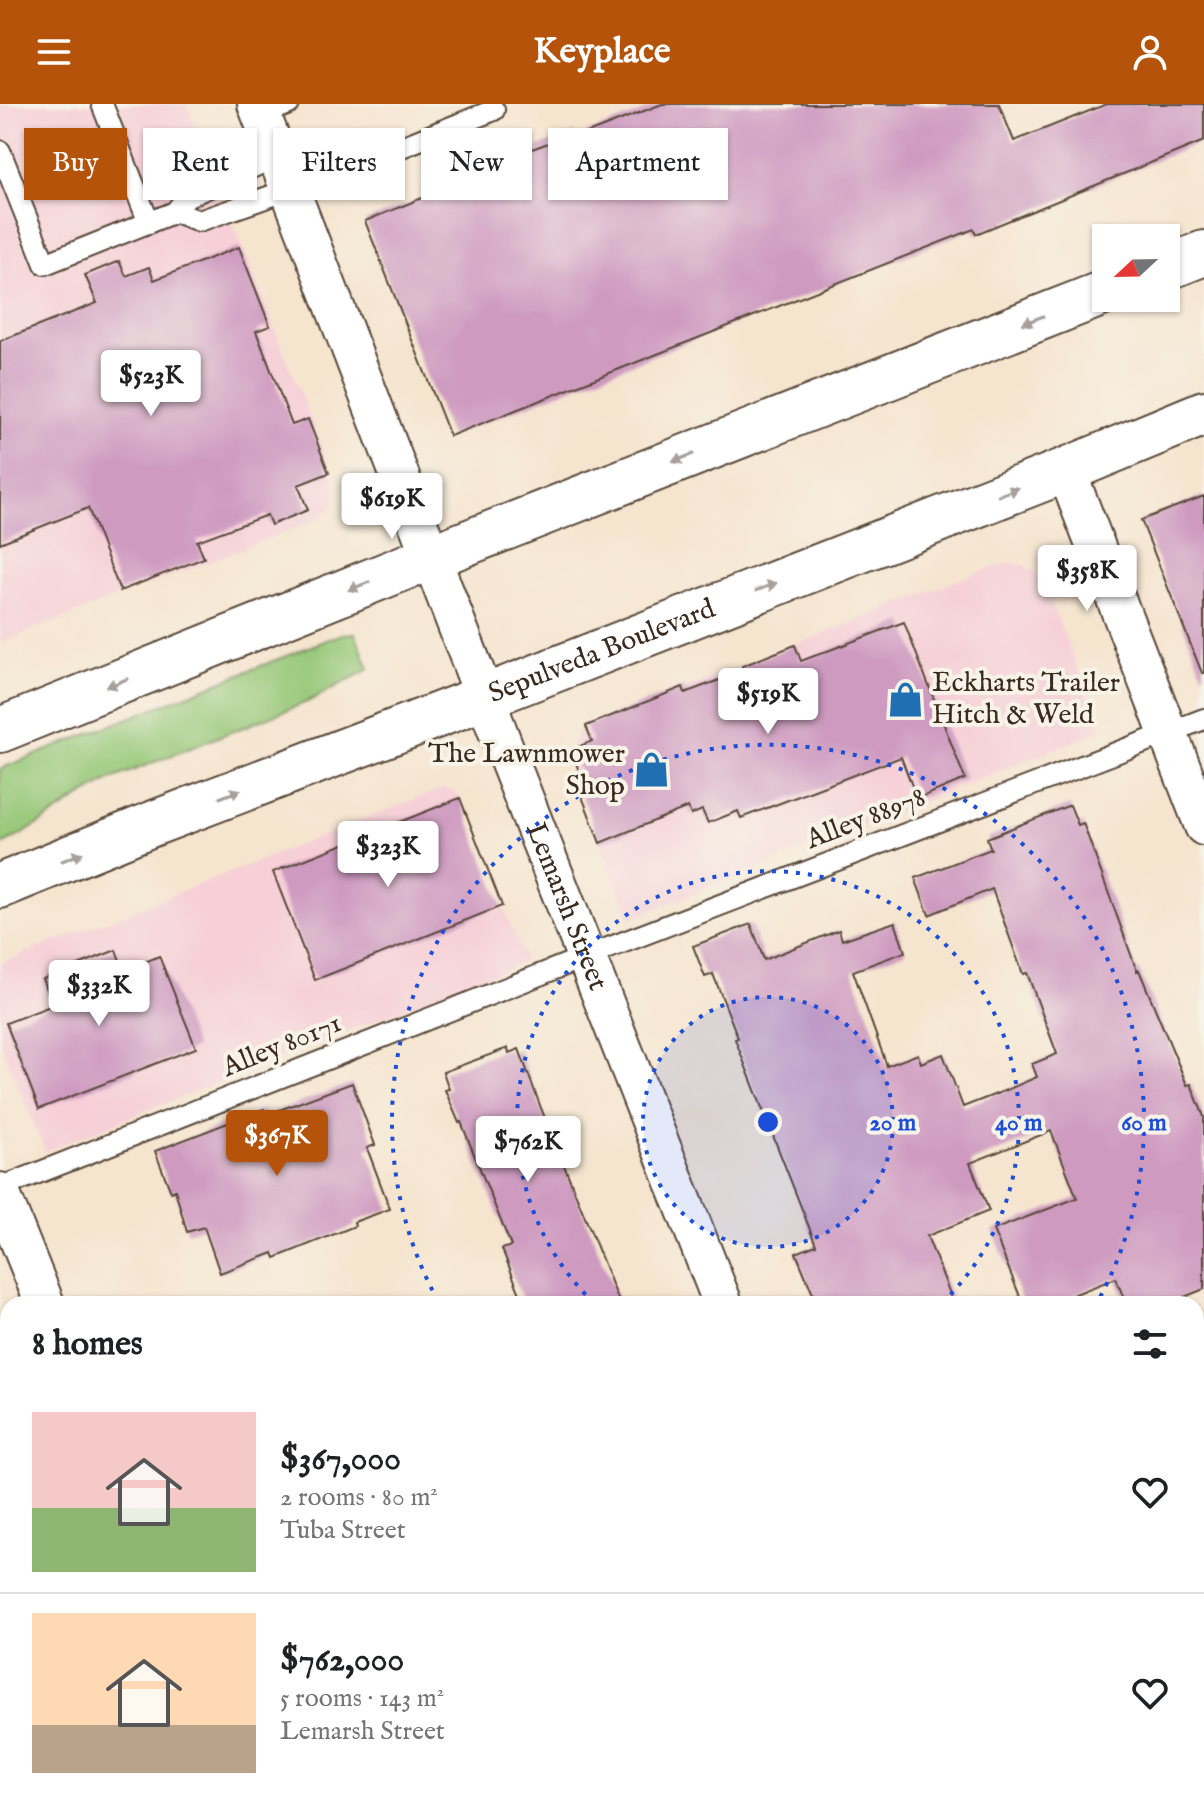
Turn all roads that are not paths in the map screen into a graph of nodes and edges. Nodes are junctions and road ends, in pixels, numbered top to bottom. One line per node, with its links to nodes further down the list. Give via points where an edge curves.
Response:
1 (102, 104): 11 (lane)
2 (269, 108): 4 (street, Lemarsh Street)
3 (494, 110): 5 (lane)
4 (274, 128)
5 (405, 146)
6 (0, 151): 11 (lane, via 45,264)
7 (273, 176): 10 (lane, via 187,197)
8 (273, 179): 10 (lane, via 199,221)
9 (294, 200): 17 (street, Lemarsh Street)
10 (175, 212): 11 (lane)
11 (149, 223)
12 (1204, 253): 13 (main road)
13 (1180, 262)
14 (1092, 297): 17 (main road, one-way to 17)
15 (1204, 413): 16 (main road, Sepulveda Boulevard)
16 (1066, 470): 18 (main road, Sepulveda Boulevard, one-way to 16); 21 (street)
17 (431, 557): 18 (street, Lemarsh Street); 20 (main road, one-way to 20)
18 (485, 697): 23 (main road, Sepulveda Boulevard, one-way to 18); 24 (street, Lemarsh Street)
19 (1204, 719): 21 (lane, Alley 88978)
20 (0, 730)
21 (1168, 734): 22 (street); 24 (lane, Alley 88978)
22 (1204, 826)
23 (0, 886)
24 (585, 957): 25 (lane, Alley 80171); 27 (street, Lemarsh Street)
25 (0, 1190): 26 (street)
26 (42, 1296)
27 (720, 1296)

